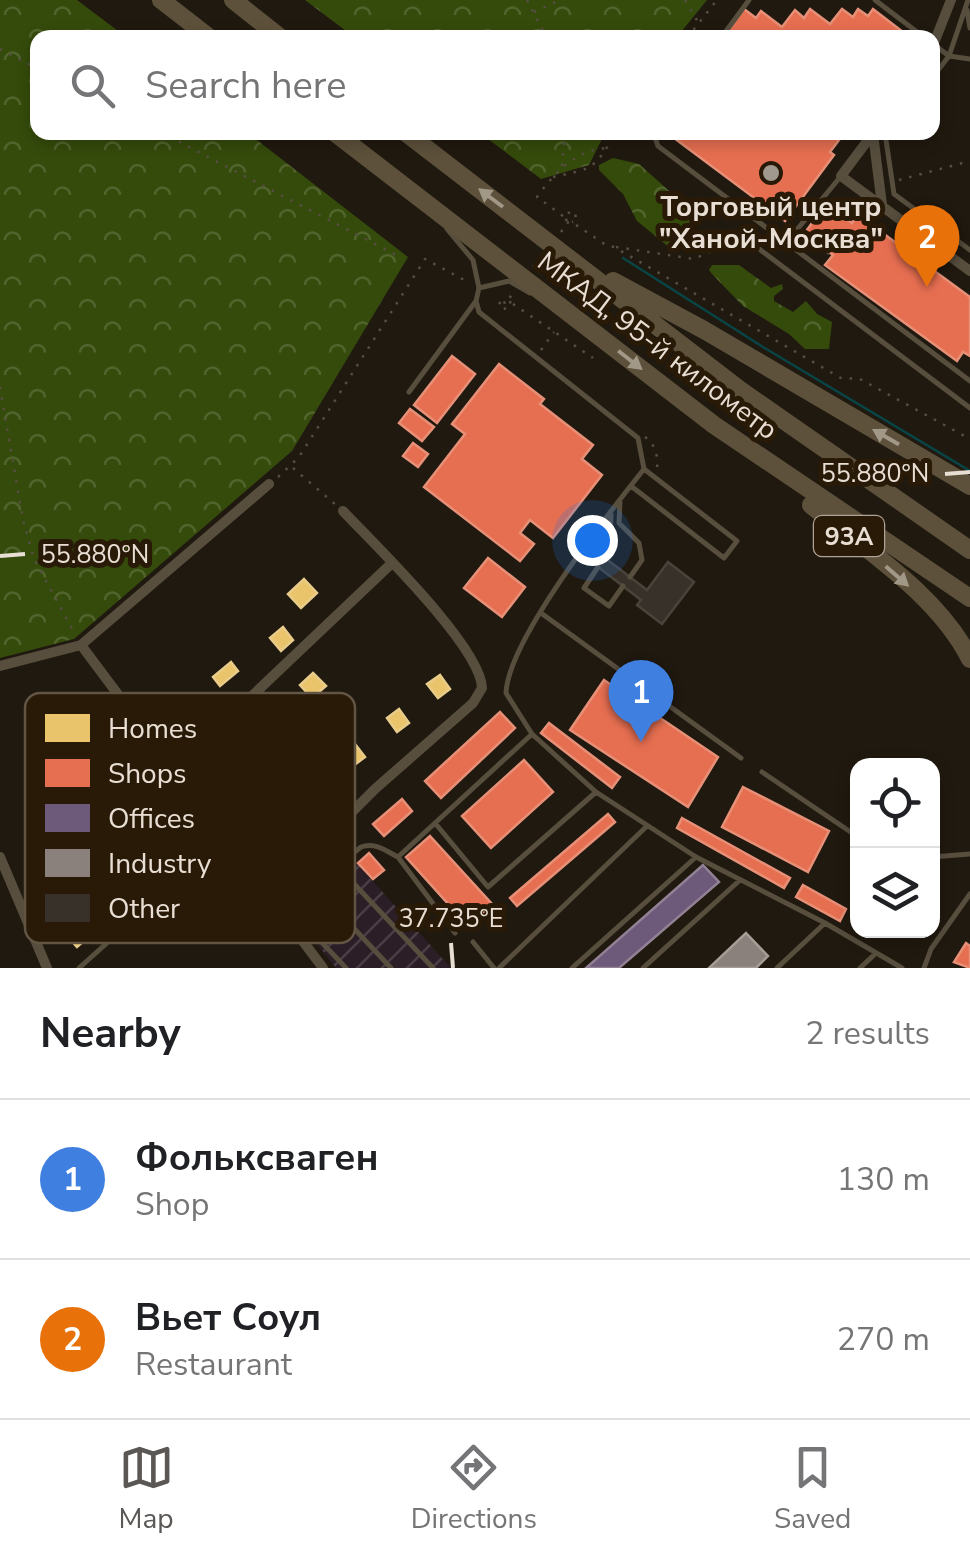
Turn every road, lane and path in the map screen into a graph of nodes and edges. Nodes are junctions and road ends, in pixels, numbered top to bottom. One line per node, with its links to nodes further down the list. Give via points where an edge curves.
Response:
1 (161, 0): 14 (highway)
2 (232, 0): 15 (highway)
3 (527, 0): 11 (path)
4 (560, 0): 11 (path)
5 (685, 0): 12 (path)
6 (717, 0): 12 (path)
7 (749, 0): 18 (lane)
8 (875, 0): 19 (lane)
9 (951, 0): 10 (lane); 20 (street)
10 (967, 4): 13 (lane); 23 (lane)
11 (533, 12): 16 (path)
12 (698, 24): 17 (path)
13 (970, 28)
14 (200, 30)
15 (271, 30)
16 (543, 30)
17 (694, 30)
18 (727, 30)
19 (914, 30)
20 (939, 30)
21 (0, 49): 25 (path)
22 (940, 51): 23 (lane)
23 (949, 56): 24 (lane); 26 (lane)
24 (970, 59)
25 (30, 65)
26 (940, 68)
27 (175, 140): 54 (path)
28 (344, 140): 42 (highway, МКАД, 95-й километр)
29 (415, 140): 55 (highway, МКАД, 95-й километр, one-way to 29)
30 (564, 140): 38 (path)
31 (612, 140): 36 (path)
32 (656, 140): 48 (lane)
33 (868, 140): 39 (street)
34 (874, 140): 43 (street)
35 (886, 140): 41 (lane)
36 (607, 148): 38 (path, via 584,151); 40 (path, via 584,172)
37 (970, 161): 41 (path)
38 (562, 168): 40 (path)
39 (840, 176): 43 (street); 45 (lane)
40 (553, 177): 44 (path, via 537,197)
41 (892, 182): 52 (lane, via 894,194)
42 (410, 191): 58 (lane, via 472,260); 61 (highway, МКАД, 95-й километр)
43 (882, 205): 56 (street)
44 (563, 216)
45 (797, 230): 48 (lane); 53 (path)
46 (560, 232): 51 (path, via 573,222)
47 (737, 236): 49 (lane)
48 (786, 243): 65 (lane)
49 (754, 245): 51 (path, via 694,259); 68 (lane)
50 (549, 247): 57 (path)
51 (614, 247): 70 (path, via 841,378 860,380)
52 (970, 250)
53 (829, 254)
54 (396, 255)
55 (568, 257): 75 (highway, one-way to 55); 79 (highway, МКАД, 95-й километр, via 756,402)
56 (970, 271)
57 (527, 276)
58 (479, 288): 60 (lane); 61 (lane, via 509,281); 71 (path, via 425,260)
59 (516, 290): 62 (path, via 509,303)
60 (476, 301): 67 (lane); 72 (lane, via 479,312 638,438)
61 (580, 322): 69 (highway, МКАД, 95-й километр, one-way to 69)
62 (555, 331): 63 (path); 64 (path)
63 (538, 353)
64 (593, 358)
65 (970, 381)
66 (0, 387): 87 (path, via 34,559)
67 (409, 392)
68 (970, 408)
69 (714, 425): 85 (highway, МКАД, 95-й километр); 88 (highway, 93A, one-way to 88, via 928,604)
70 (970, 439)
71 (292, 466): 73 (path); 77 (path)
72 (644, 469): 74 (lane); 74 (lane, via 737,541 724,558)
73 (269, 484): 87 (street)
74 (630, 486): 76 (lane)
75 (970, 486)
76 (620, 499): 78 (lane); 83 (lane, via 619,523 639,544 642,560)
77 (343, 511): 81 (street)
78 (611, 511): 80 (lane); 86 (lane)
79 (970, 550)
80 (604, 558)
81 (392, 563): 91 (street); 96 (street, via 460,641 482,688 474,703)
82 (598, 567): 84 (lane, via 584,588 609,606)
83 (630, 577)
84 (623, 586)
85 (963, 593)
86 (541, 613): 92 (lane, via 512,660 506,687); 93 (lane)
87 (78, 640): 89 (street); 90 (street)
88 (970, 660)
89 (0, 666)
90 (118, 693)
91 (255, 693)
92 (532, 734): 95 (lane); 97 (lane)
93 (741, 758)
94 (762, 772): 99 (lane)
95 (596, 792): 97 (lane, via 488,887); 98 (lane)
96 (355, 808)
97 (434, 823): 104 (lane)
98 (648, 826): 105 (lane); 125 (lane)
99 (850, 831)
100 (355, 852): 104 (lane, via 368,844)
101 (970, 854): 102 (lane)
102 (940, 856)
103 (0, 857): 109 (street)
104 (398, 857): 112 (lane)
105 (696, 857): 106 (lane); 126 (lane)
106 (740, 880): 110 (lane); 127 (lane)
107 (355, 885): 124 (lane)
108 (970, 894): 131 (lane)
109 (25, 916)
110 (825, 923): 118 (lane); 128 (lane)
111 (355, 930): 123 (lane)
112 (455, 933)
113 (473, 942): 125 (lane)
114 (36, 943): 119 (street)
115 (107, 943): 120 (lane)
116 (304, 943): 121 (street)
117 (322, 943): 122 (lane)
118 (877, 952): 129 (lane); 130 (lane)
119 (47, 968)
120 (79, 968)
121 (323, 968)
122 (346, 968)
123 (391, 968)
124 (433, 968)
125 (497, 968)
126 (572, 968)
127 (643, 968)
128 (777, 968)
129 (860, 968)
130 (902, 968)
131 (924, 968)

